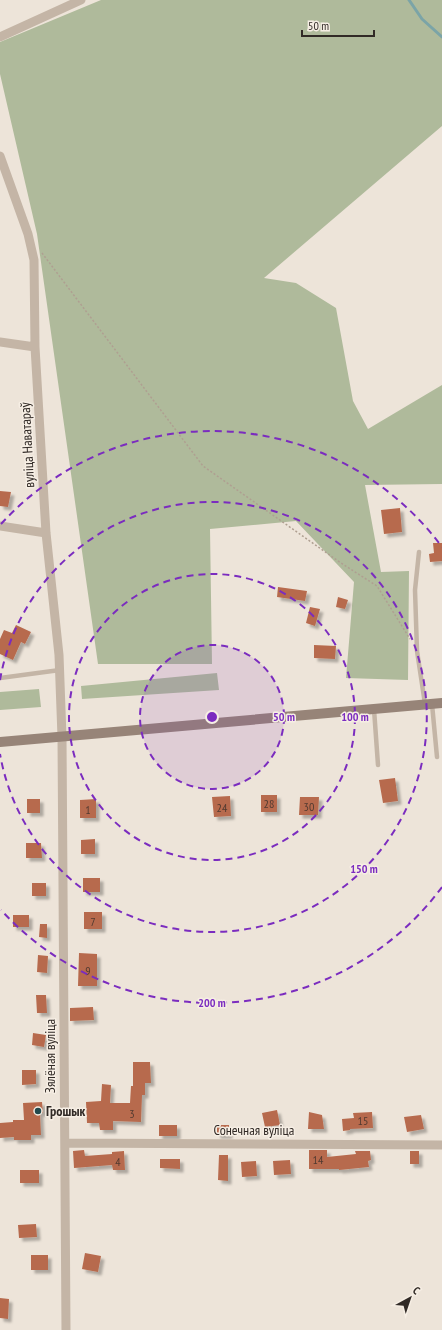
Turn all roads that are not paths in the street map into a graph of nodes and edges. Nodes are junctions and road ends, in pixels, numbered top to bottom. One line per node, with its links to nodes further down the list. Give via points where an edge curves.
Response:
1 (81, 0): 2 (street)
2 (0, 37)
3 (0, 156): 5 (street, вуліца Наватараў, via 28,234 34,260)
4 (0, 342): 5 (street)
5 (35, 347): 7 (street, вуліца Наватараў)
6 (0, 526): 7 (street)
7 (46, 533): 9 (street, вуліца Наватараў)
8 (419, 552): 11 (lane, via 414,590 417,651)
9 (60, 670): 10 (lane); 13 (street, вуліца Наватараў)
10 (0, 678)
11 (433, 704): 12 (main road); 15 (lane)
12 (374, 709): 13 (main road); 16 (lane)
13 (62, 737): 14 (main road); 17 (street, Зялёная вуліца)
14 (0, 742)
15 (437, 757)
16 (378, 765)
17 (65, 1143): 18 (street, Сонечная вуліца); 19 (street, Зялёная вуліца)
18 (442, 1145)
19 (66, 1330)

